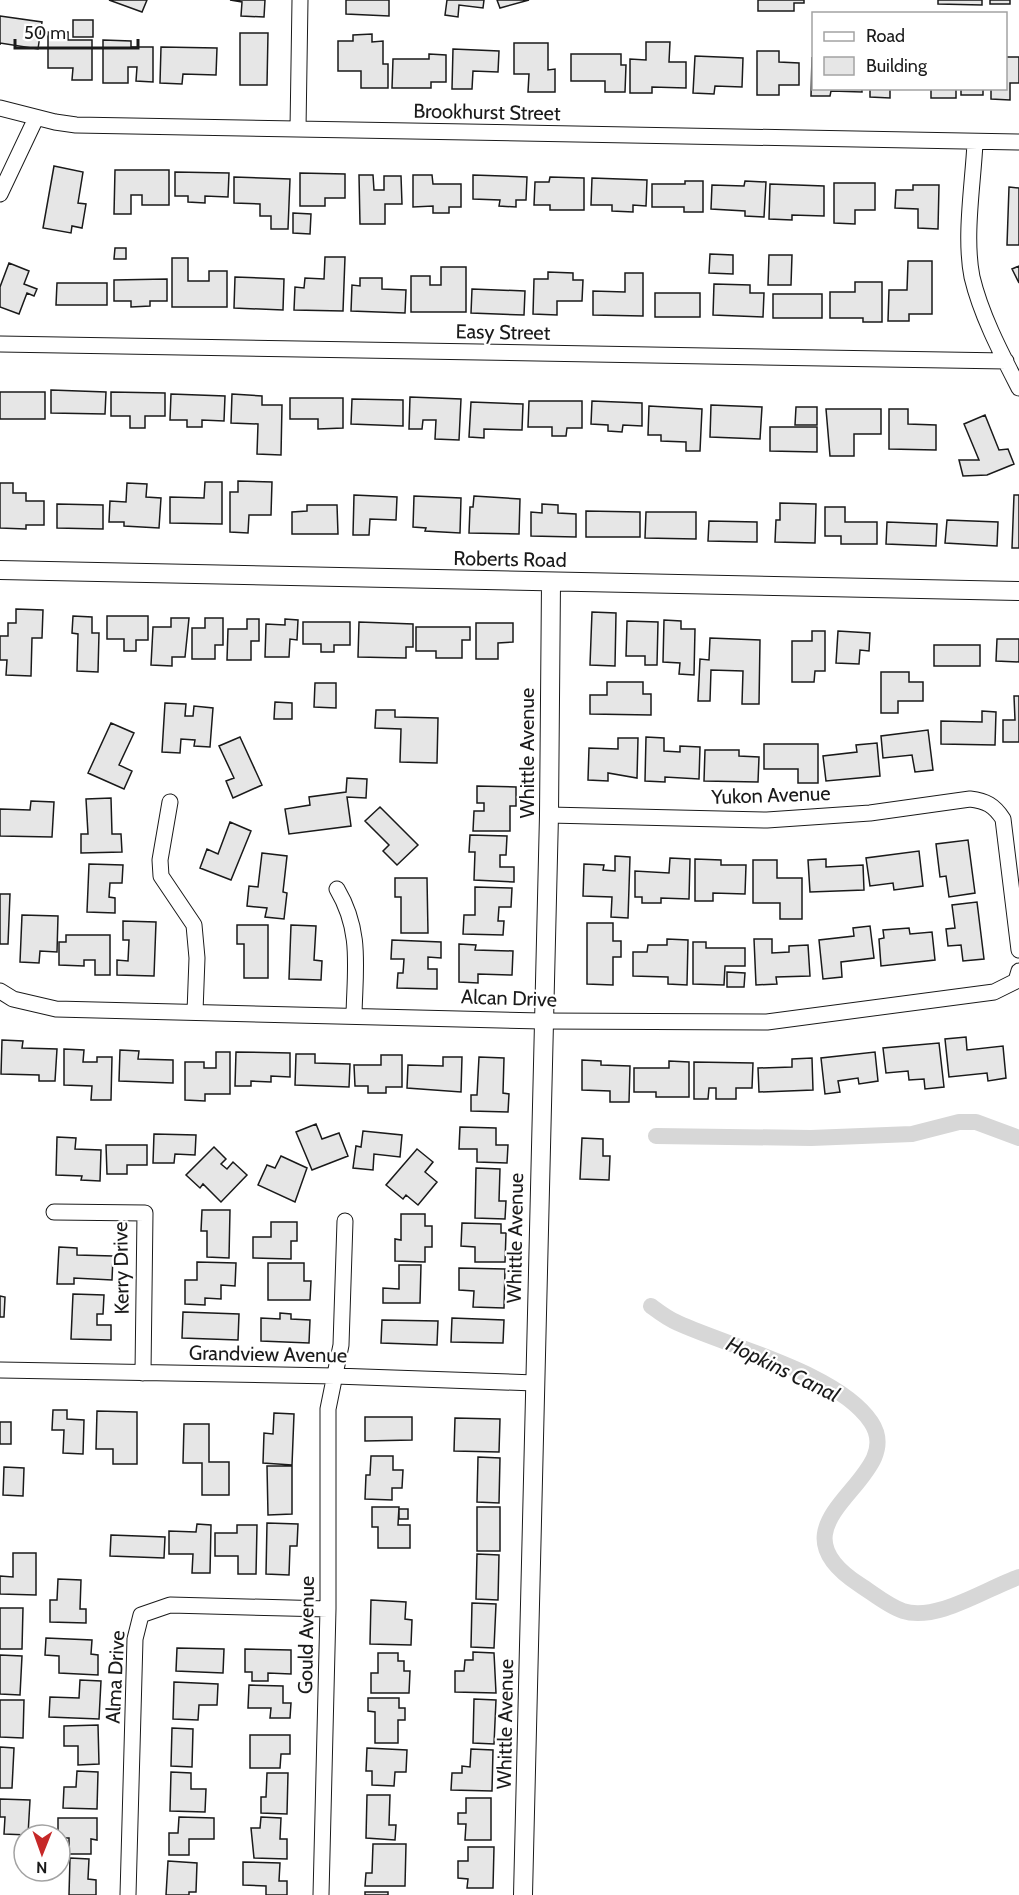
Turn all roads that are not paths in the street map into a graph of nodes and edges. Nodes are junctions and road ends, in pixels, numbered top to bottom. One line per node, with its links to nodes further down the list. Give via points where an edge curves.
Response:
1 (300, 0): 4 (street)
2 (0, 108): 3 (street, Brookhurst Street)
3 (36, 118): 4 (street, Brookhurst Street, via 76,125); 7 (street)
4 (298, 129): 5 (street, Brookhurst Street)
5 (975, 142): 6 (street, Brookhurst Street); 9 (street, via 969,246 972,276)
6 (1019, 142)
7 (0, 194)
8 (0, 344): 9 (street, Easy Street)
9 (1006, 362): 10 (street)
10 (1019, 388)
11 (0, 570): 12 (street, Roberts Road)
12 (550, 583): 13 (street, Roberts Road); 15 (street, Whittle Avenue)
13 (1019, 591)
14 (170, 802): 20 (street, via 161,876 194,925)
15 (549, 815): 17 (street, Yukon Avenue, via 767,820 870,813 970,799 992,805 1003,819); 22 (street, Whittle Avenue)
16 (337, 889): 21 (street, via 352,920 356,945)
17 (1019, 950)
18 (1018, 976): 22 (street, Alcan Drive, via 994,992 767,1022)
19 (0, 991): 20 (street, Alcan Drive, via 23,1002 56,1009)
20 (195, 1012): 21 (street, Alcan Drive)
21 (354, 1015): 22 (street, Alcan Drive)
22 (542, 1021): 28 (street, Whittle Avenue)
23 (54, 1212): 26 (street, Kerry Drive, via 145,1213)
24 (345, 1221): 27 (street, Gould Avenue)
25 (0, 1370): 26 (street, Grandview Avenue)
26 (142, 1373): 27 (street, Grandview Avenue)
27 (335, 1376): 28 (street, Grandview Avenue); 29 (street, Gould Avenue, via 328,1409)
28 (535, 1383): 32 (street, Whittle Avenue)
29 (328, 1609): 30 (street, Alma Drive, via 170,1605 141,1615 135,1639); 31 (street, Gould Avenue)
30 (128, 1895)
31 (321, 1895)
32 (523, 1895)

